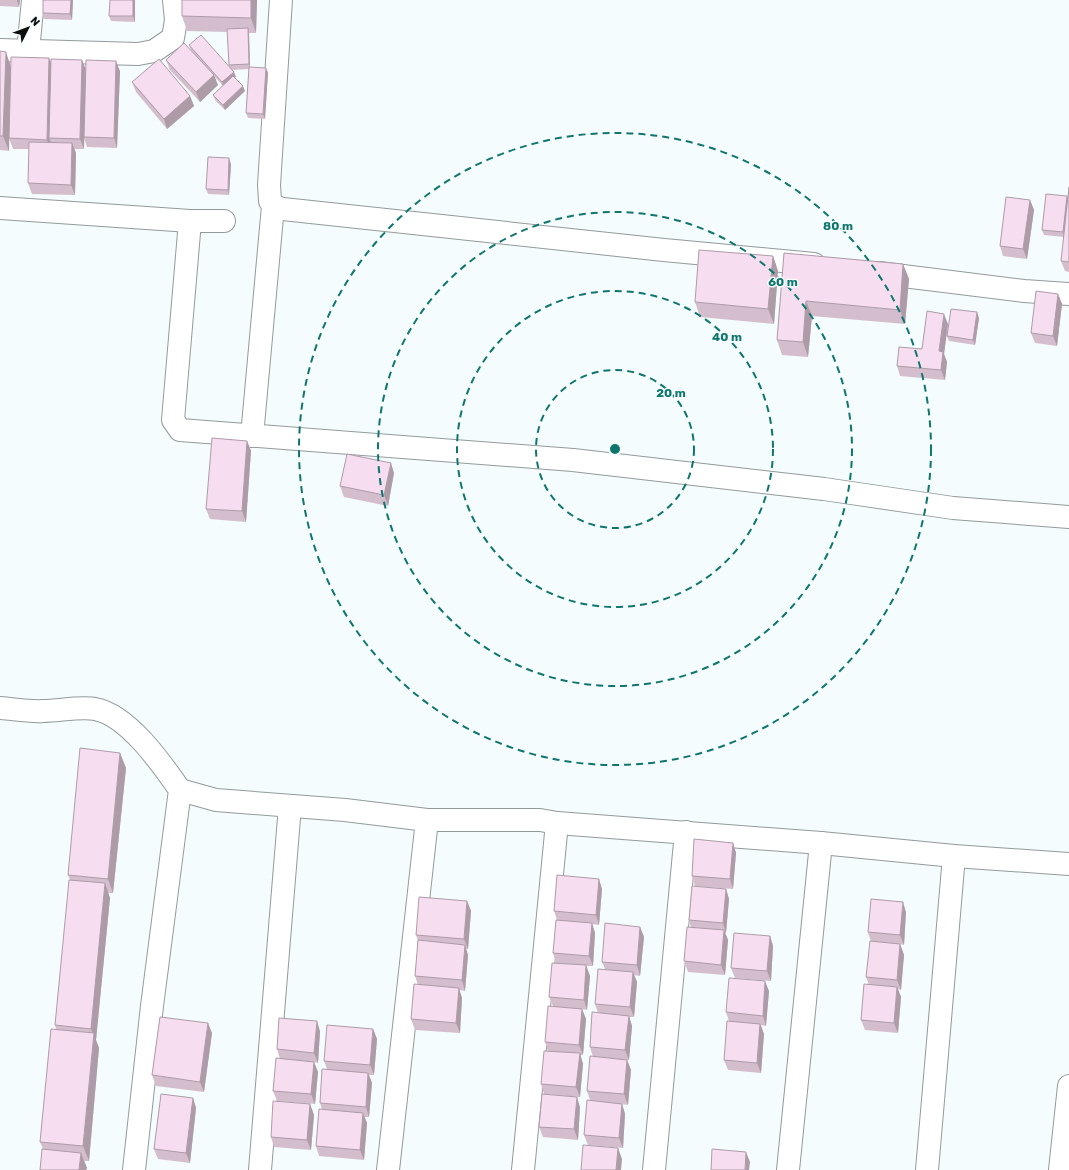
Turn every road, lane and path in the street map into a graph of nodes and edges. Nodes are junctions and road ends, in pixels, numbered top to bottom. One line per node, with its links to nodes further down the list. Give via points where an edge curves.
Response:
1 (33, 0): 5 (street)
2 (174, 0): 5 (street, via 176,20 173,38 154,51 138,54)
3 (281, 0): 6 (street, via 269,185 270,201)
4 (0, 50): 5 (street)
5 (28, 51)
6 (273, 206): 10 (street, via 656,250); 13 (street)
7 (0, 208): 8 (street)
8 (190, 221): 9 (street); 13 (street, via 173,420 180,430)
9 (224, 221)
10 (836, 267)
11 (858, 270): 12 (street, via 1024,292)
12 (1069, 294)
13 (252, 436): 14 (street, via 573,460 824,489 954,508)
14 (1069, 517)
15 (0, 708): 16 (street, via 40,712 94,708 108,712 148,747)
16 (180, 790): 17 (street, via 216,800); 25 (street)
17 (290, 806): 18 (street); 26 (street)
18 (427, 820): 19 (street); 27 (street)
19 (557, 822): 20 (street); 28 (street)
20 (686, 832): 21 (street); 29 (street)
21 (821, 843): 22 (street); 30 (street)
22 (954, 856): 23 (street); 31 (street)
23 (1069, 864)
24 (1069, 1086): 32 (street)
25 (134, 1170)
26 (260, 1170)
27 (388, 1170)
28 (523, 1170)
29 (654, 1170)
30 (788, 1170)
31 (927, 1170)
32 (1060, 1170)

